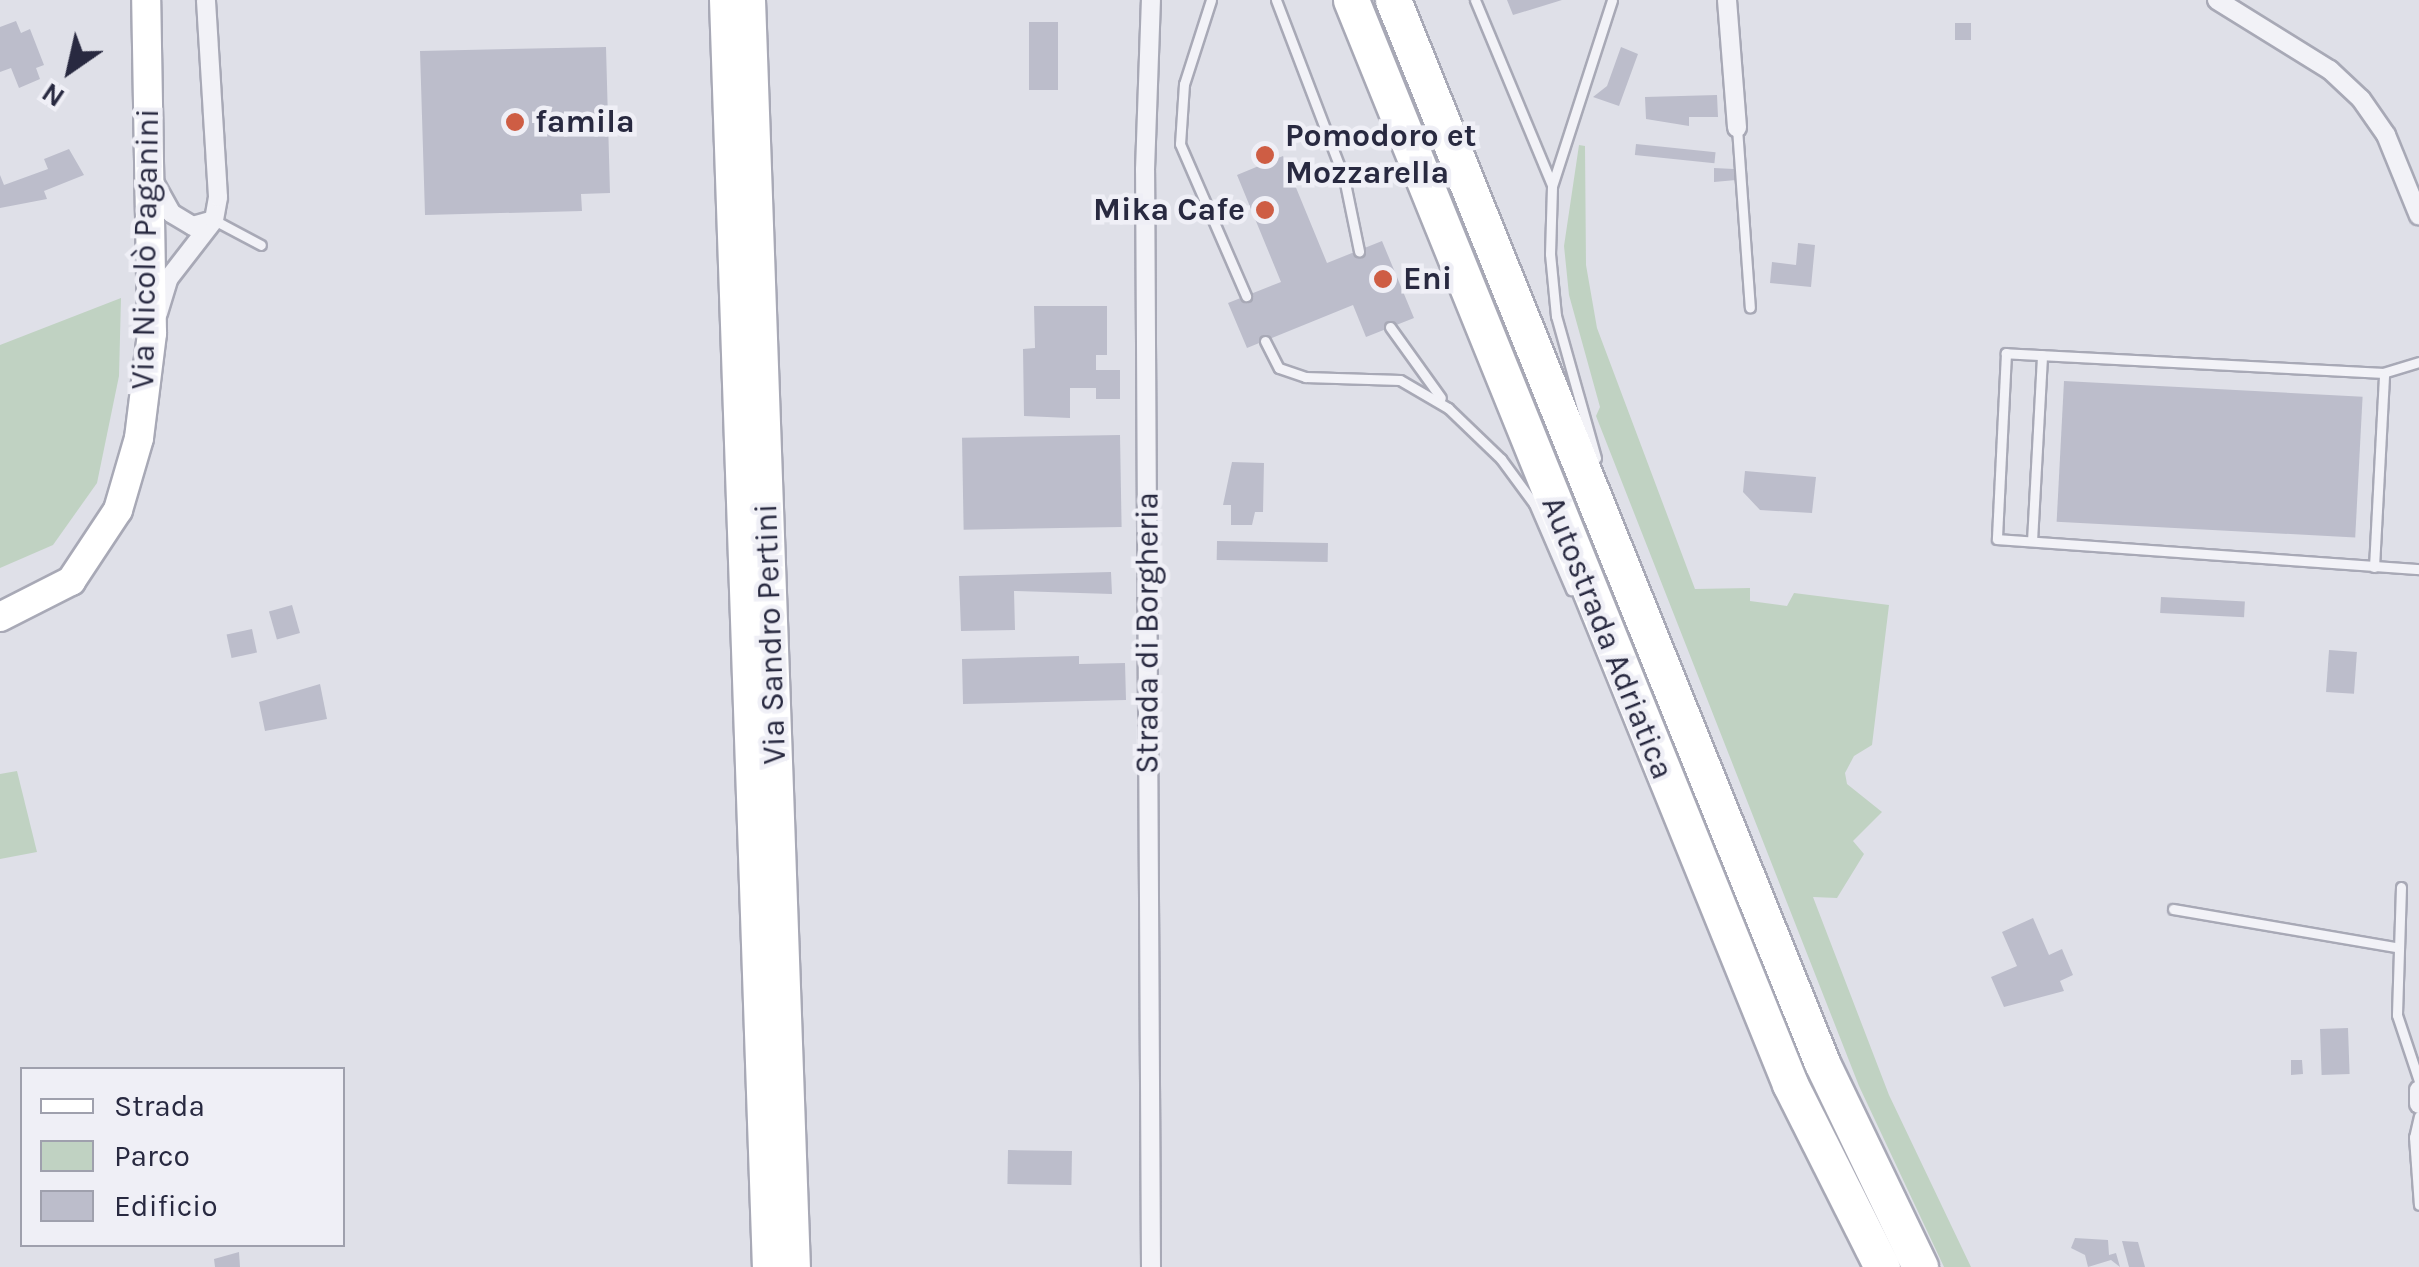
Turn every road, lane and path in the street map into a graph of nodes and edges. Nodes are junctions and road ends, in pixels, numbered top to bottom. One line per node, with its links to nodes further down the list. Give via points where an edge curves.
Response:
1 (146, 0): 15 (street, Via Nicolò Paganini)
2 (206, 0): 18 (street)
3 (726, 0): 46 (main road, Via Sandro Pertini)
4 (750, 0): 47 (main road, Via Sandro Pertini)
5 (1151, 0): 48 (street, Strada di Borgheria)
6 (1210, 0): 21 (lane, via 1184,84 1180,144)
7 (1276, 0): 20 (lane, via 1344,178)
8 (1351, 0): 37 (highway, Autostrada Adriatica)
9 (1393, 0): 36 (highway, Autostrada Adriatica)
10 (1474, 0): 16 (lane)
11 (1612, 0): 16 (lane)
12 (1727, 0): 14 (street)
13 (2217, 0): 17 (street, via 2303,51 2361,99 2386,134)
14 (1737, 128): 22 (lane)
15 (149, 174): 18 (street, via 170,212 193,226); 24 (street, Via Nicolò Paganini)
16 (1552, 186): 36 (lane, via 1556,316)
17 (2419, 216)
18 (214, 220): 19 (lane); 24 (street, via 168,278)
19 (261, 245)
20 (1358, 250)
21 (1246, 296)
22 (1750, 308)
23 (1390, 328): 29 (lane)
24 (152, 333): 34 (street, Via Nicolò Paganini, via 139,438 118,510 70,581)
25 (1265, 341): 29 (lane, via 1279,368 1305,377 1400,380)
26 (2042, 355): 28 (lane); 30 (lane); 30 (lane, via 2006,353 1997,539)
27 (2419, 362): 28 (lane)
28 (2384, 373): 31 (lane)
29 (1448, 408): 33 (lane, via 1501,459 1534,504)
30 (2032, 541): 31 (lane, via 2296,555)
31 (2374, 567): 32 (lane)
32 (2419, 569)
33 (1578, 605)
34 (0, 617)
35 (1601, 654): 37 (lane)
36 (1662, 671): 50 (highway, Autostrada Adriatica, via 1822,1062)
37 (1642, 729): 49 (highway, Autostrada Adriatica, via 1790,1084)
38 (2401, 887): 40 (lane)
39 (2173, 909): 40 (lane)
40 (2396, 946): 41 (lane, via 2396,1015)
41 (2419, 1082)
42 (2419, 1090): 43 (street)
43 (2419, 1104)
44 (2419, 1116): 45 (lane)
45 (2419, 1205)
46 (768, 1267)
47 (795, 1267)
48 (1151, 1267)
49 (1882, 1267)
50 (1920, 1267)

